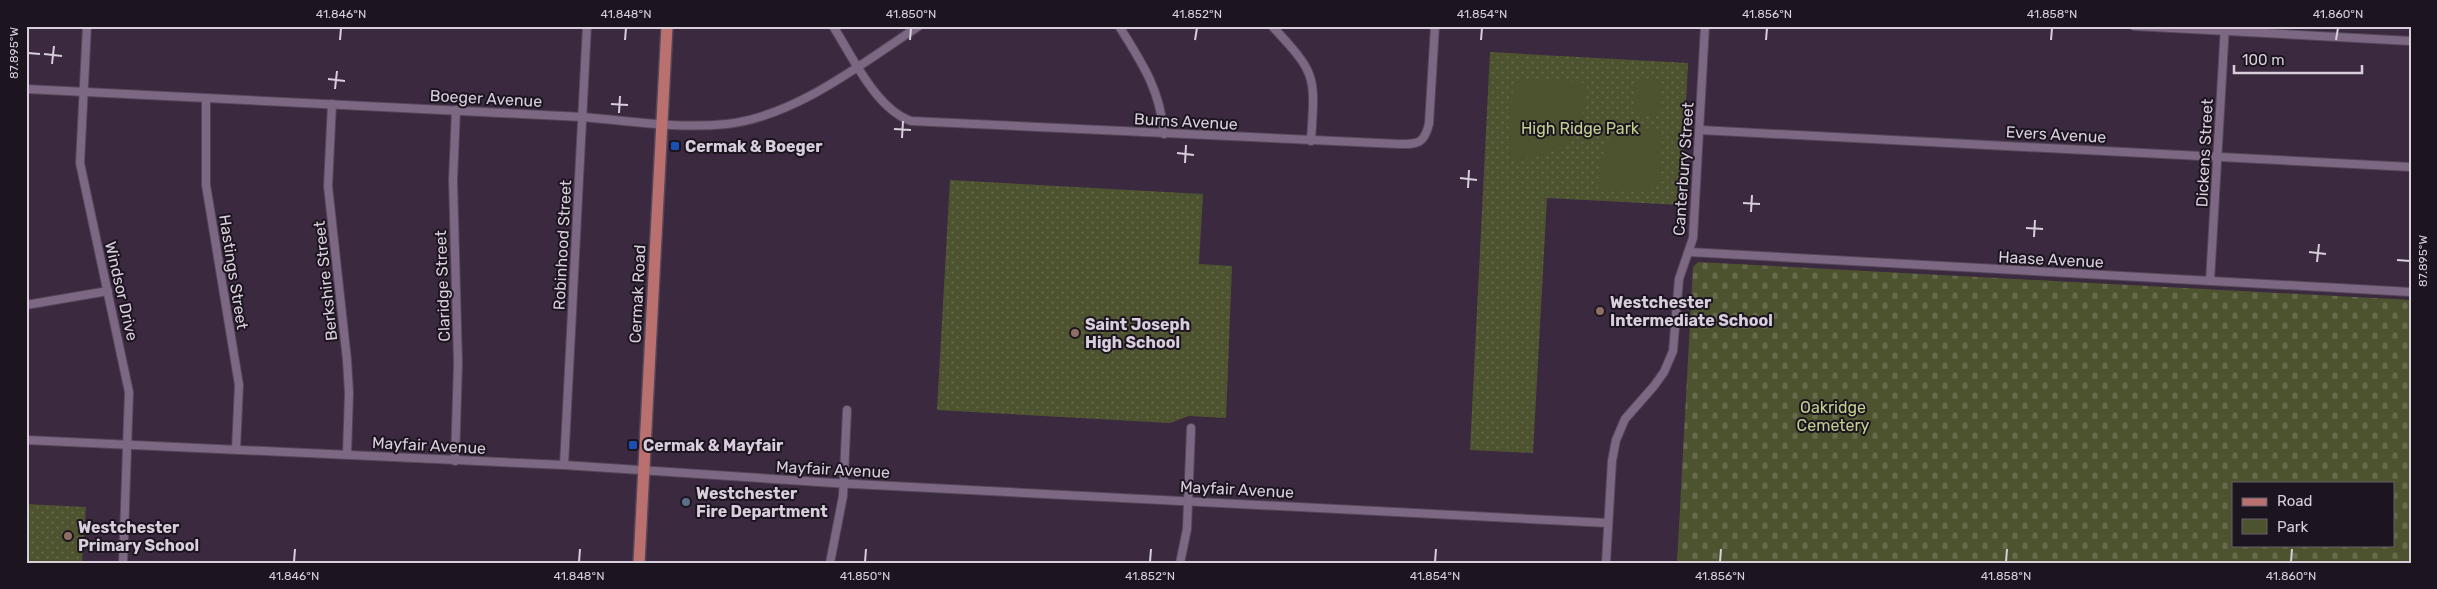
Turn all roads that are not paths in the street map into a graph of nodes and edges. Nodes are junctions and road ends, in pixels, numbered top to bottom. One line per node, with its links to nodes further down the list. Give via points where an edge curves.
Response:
1 (87, 26): 15 (street, Windsor Drive)
2 (587, 26): 19 (street, Robinhood Street)
3 (667, 26): 20 (main road, Cermak Road)
4 (833, 26): 13 (street, Burns Avenue)
5 (919, 26): 13 (street, Boeger Avenue)
6 (1119, 26): 22 (street, via 1158,94)
7 (1272, 26): 23 (street, via 1301,56 1312,79)
8 (1435, 26): 23 (street, Burns Avenue, via 1429,124 1426,136 1420,142)
9 (1705, 26): 21 (street, Canterbury Street)
10 (2134, 26): 11 (street)
11 (2224, 29): 12 (street); 24 (street, Dickens Street)
12 (2411, 41)
13 (858, 66): 20 (street, Boeger Avenue, via 799,102 765,115 728,124); 22 (street, Burns Avenue, via 883,102 896,114 911,121)
14 (26, 89): 15 (street, Boeger Avenue)
15 (83, 92): 16 (street, Boeger Avenue); 28 (street, Windsor Drive, via 80,163)
16 (206, 99): 17 (street, Boeger Avenue); 35 (street, Hastings Street, via 206,185 239,385)
17 (332, 104): 18 (street, Boeger Avenue); 36 (street, Berkshire Street, via 328,186 347,360)
18 (456, 110): 19 (street, Boeger Avenue); 37 (street, Claridge Street, via 452,180 458,363)
19 (582, 117): 20 (street, Boeger Avenue); 38 (street, Robinhood Street)
20 (662, 124): 39 (main road, Cermak Road)
21 (1700, 130): 24 (street, Evers Avenue); 26 (street, Canterbury Street, via 1693,238)
22 (1164, 134): 23 (street, Burns Avenue)
23 (1311, 141)
24 (2218, 157): 25 (street, Evers Avenue); 27 (street, Dickens Street)
25 (2411, 167)
26 (1689, 252): 27 (street, Haase Avenue); 42 (street, Canterbury Street, via 1679,278 1674,342 1668,364 1654,386 1630,411 1616,440)
27 (2210, 281): 29 (street, Haase Avenue)
28 (108, 291): 30 (street); 34 (street, Windsor Drive, via 129,384)
29 (2411, 292)
30 (26, 306)
31 (847, 410): 40 (street)
32 (1191, 428): 41 (street)
33 (26, 440): 34 (street, Mayfair Avenue)
34 (128, 445): 35 (street, Mayfair Avenue); 43 (street, Windsor Drive)
35 (236, 449): 36 (street, Mayfair Avenue)
36 (347, 454): 37 (street, Mayfair Avenue)
37 (455, 461): 38 (street, Mayfair Avenue)
38 (564, 465): 39 (street, Mayfair Avenue)
39 (645, 471): 40 (street, Mayfair Avenue); 44 (main road, Cermak Road)
40 (844, 484): 41 (street, Mayfair Avenue); 45 (street)
41 (1187, 500): 42 (street, Mayfair Avenue); 46 (street, via 1188,529)
42 (1608, 523): 47 (street, Canterbury Street)
43 (122, 563)
44 (639, 563)
45 (830, 563)
46 (1180, 563)
47 (1606, 563)

